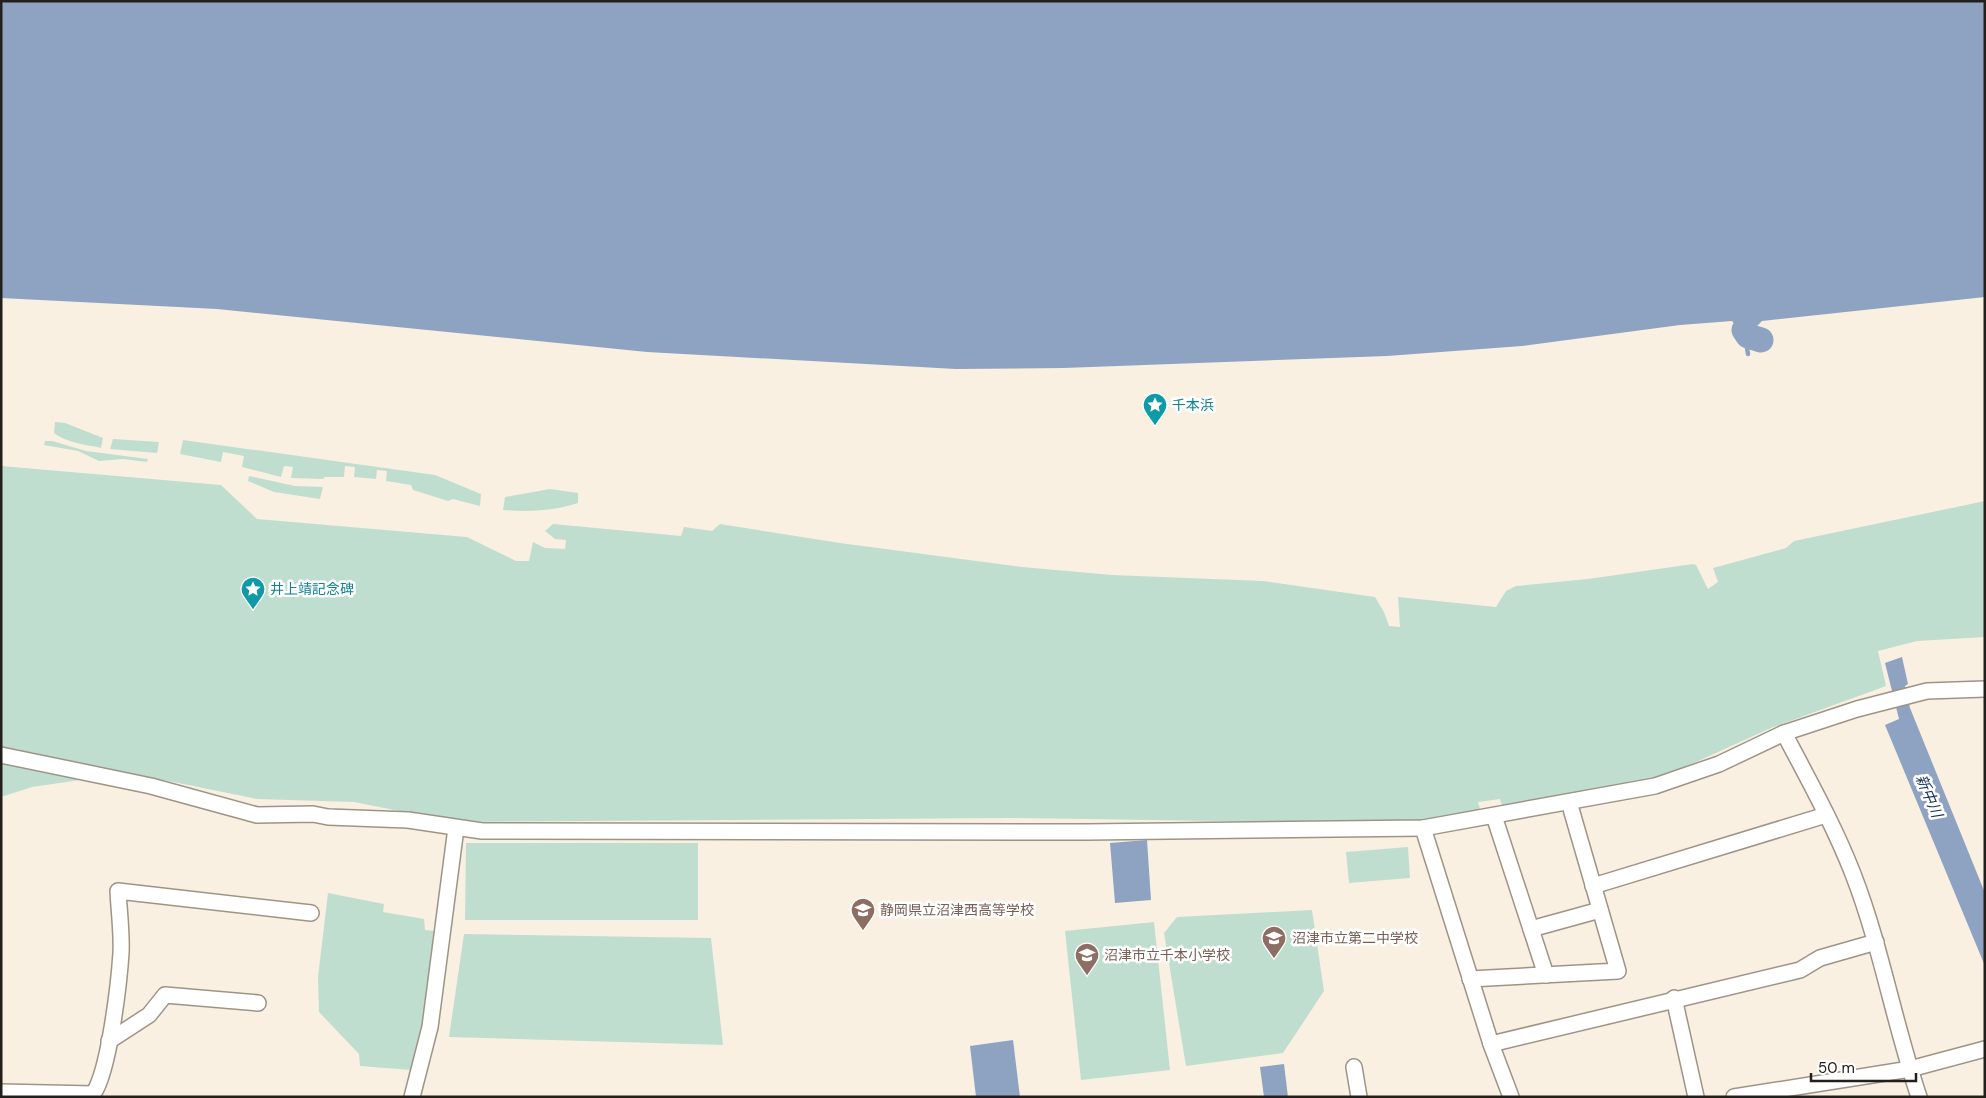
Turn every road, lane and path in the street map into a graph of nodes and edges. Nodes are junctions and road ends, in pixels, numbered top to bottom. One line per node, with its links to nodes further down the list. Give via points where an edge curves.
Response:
1 (1985, 690): 2 (street, via 1909,694)
2 (1784, 733): 4 (street, via 1719,764 1655,786); 5 (street)
3 (1, 755): 7 (street, via 151,786 257,815 313,814 408,820)
4 (1569, 802): 6 (street); 9 (street)
5 (1826, 815): 9 (street); 13 (street, via 1852,873)
6 (1494, 816): 8 (street); 12 (street)
7 (456, 828): 8 (street, via 482,831 1087,832); 24 (street, via 430,1027)
8 (1423, 828): 15 (street)
9 (1593, 886): 10 (street)
10 (1600, 910): 12 (street); 14 (street, via 1618,971)
11 (310, 913): 18 (street, via 118,892 121,952)
12 (1531, 929): 14 (street)
13 (1876, 942): 16 (street, via 1820,958 1800,970); 22 (street)
14 (1546, 975): 15 (street)
15 (1470, 979): 19 (street)
16 (1674, 998): 19 (street); 27 (street)
17 (258, 1003): 18 (street, via 165,995 149,1015)
18 (110, 1041): 23 (street, via 100,1085 93,1094)
19 (1490, 1044): 26 (street)
20 (1985, 1050): 22 (street)
21 (1354, 1067): 25 (street)
22 (1910, 1069): 28 (street); 29 (street)
23 (1, 1092)
24 (412, 1097)
25 (1359, 1097)
26 (1511, 1097)
27 (1696, 1097)
28 (1734, 1097)
29 (1919, 1097)

